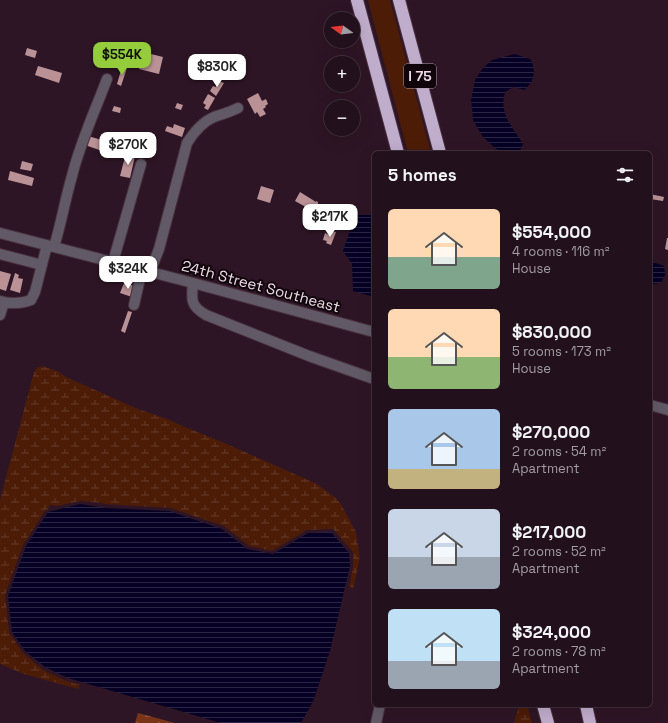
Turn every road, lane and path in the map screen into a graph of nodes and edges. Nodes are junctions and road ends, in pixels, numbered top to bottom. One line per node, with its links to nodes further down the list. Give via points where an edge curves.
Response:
1 (357, 0): 5 (highway)
2 (400, 0): 6 (highway, I 75)
3 (107, 79): 9 (street, via 78,154 63,217)
4 (238, 108): 13 (street, via 213,117 197,128 187,143 159,249)
5 (397, 151)
6 (439, 151)
7 (141, 164): 11 (street)
8 (0, 233): 9 (street, 24th Street Southeast)
9 (51, 246): 11 (street, 24th Street Southeast); 12 (street)
10 (0, 254): 12 (street)
11 (113, 262): 13 (street, 24th Street Southeast)
12 (42, 265): 15 (street, via 31,300 23,303)
13 (146, 271): 14 (street, 24th Street Southeast); 16 (street)
14 (193, 283): 18 (street, 24th Street Southeast); 19 (street, via 191,298 196,309 206,315)
15 (2, 302): 17 (street)
16 (134, 305)
17 (0, 315)
18 (372, 331)
19 (372, 378)
20 (652, 406): 21 (street)
21 (668, 410)
22 (380, 707): 25 (street)
23 (544, 707): 26 (highway)
24 (586, 707): 27 (highway)
25 (376, 723)
26 (548, 723)
27 (590, 723)

